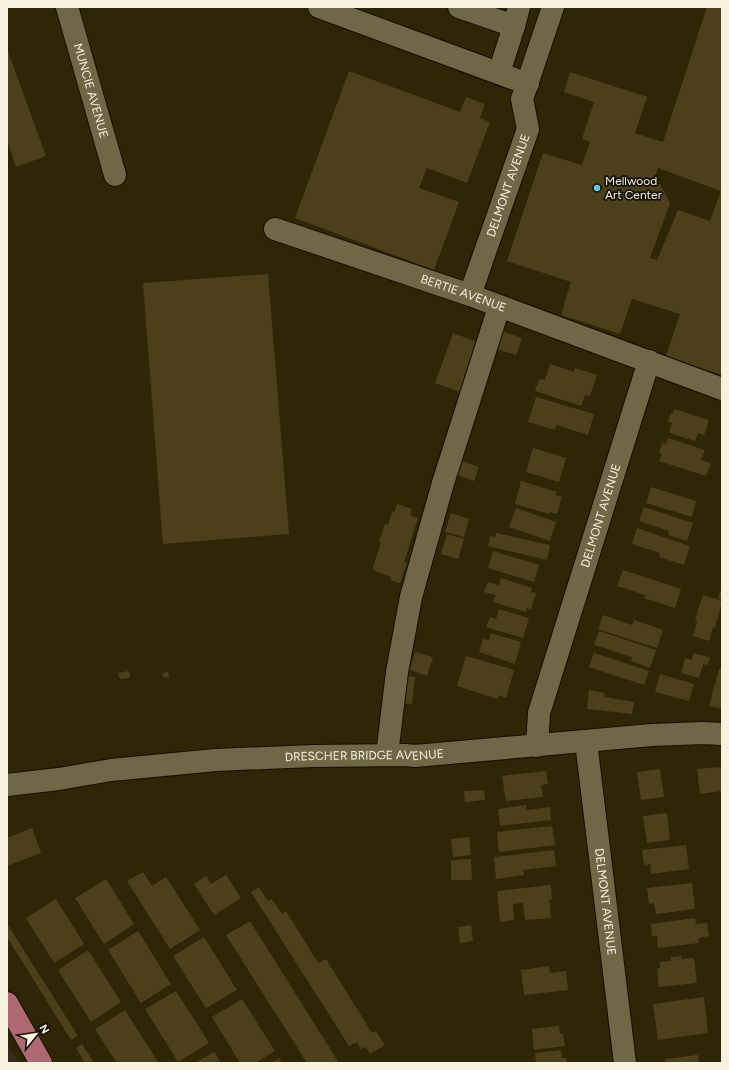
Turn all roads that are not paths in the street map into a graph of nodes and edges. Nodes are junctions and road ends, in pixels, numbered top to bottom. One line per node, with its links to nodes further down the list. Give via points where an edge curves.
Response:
1 (67, 7): 8 (street, MUNCIE AVENUE)
2 (319, 7): 6 (street)
3 (459, 7): 5 (street)
4 (553, 7): 7 (street, DELMONT AVENUE)
5 (516, 17): 6 (street)
6 (499, 73): 7 (street)
7 (528, 84): 10 (street, DELMONT AVENUE, via 522,100 528,129)
8 (115, 175)
9 (275, 229): 10 (street, BERTIE AVENUE)
10 (470, 295): 11 (street, BERTIE AVENUE)
11 (499, 307): 12 (street, BERTIE AVENUE); 17 (street, via 443,483 411,597 397,672)
12 (649, 361): 13 (street); 16 (street, DELMONT AVENUE, via 539,713)
13 (722, 389)
14 (722, 734): 15 (street, DRESCHER BRIDGE AVENUE, via 652,735)
15 (586, 742): 16 (street, DRESCHER BRIDGE AVENUE); 21 (street, DELMONT AVENUE)
16 (537, 746): 17 (street, DRESCHER BRIDGE AVENUE, via 415,756)
17 (387, 755): 18 (street, DRESCHER BRIDGE AVENUE, via 216,760 111,770)
18 (7, 785)
19 (7, 1003): 20 (main road)
20 (41, 1063)
21 (625, 1063)

